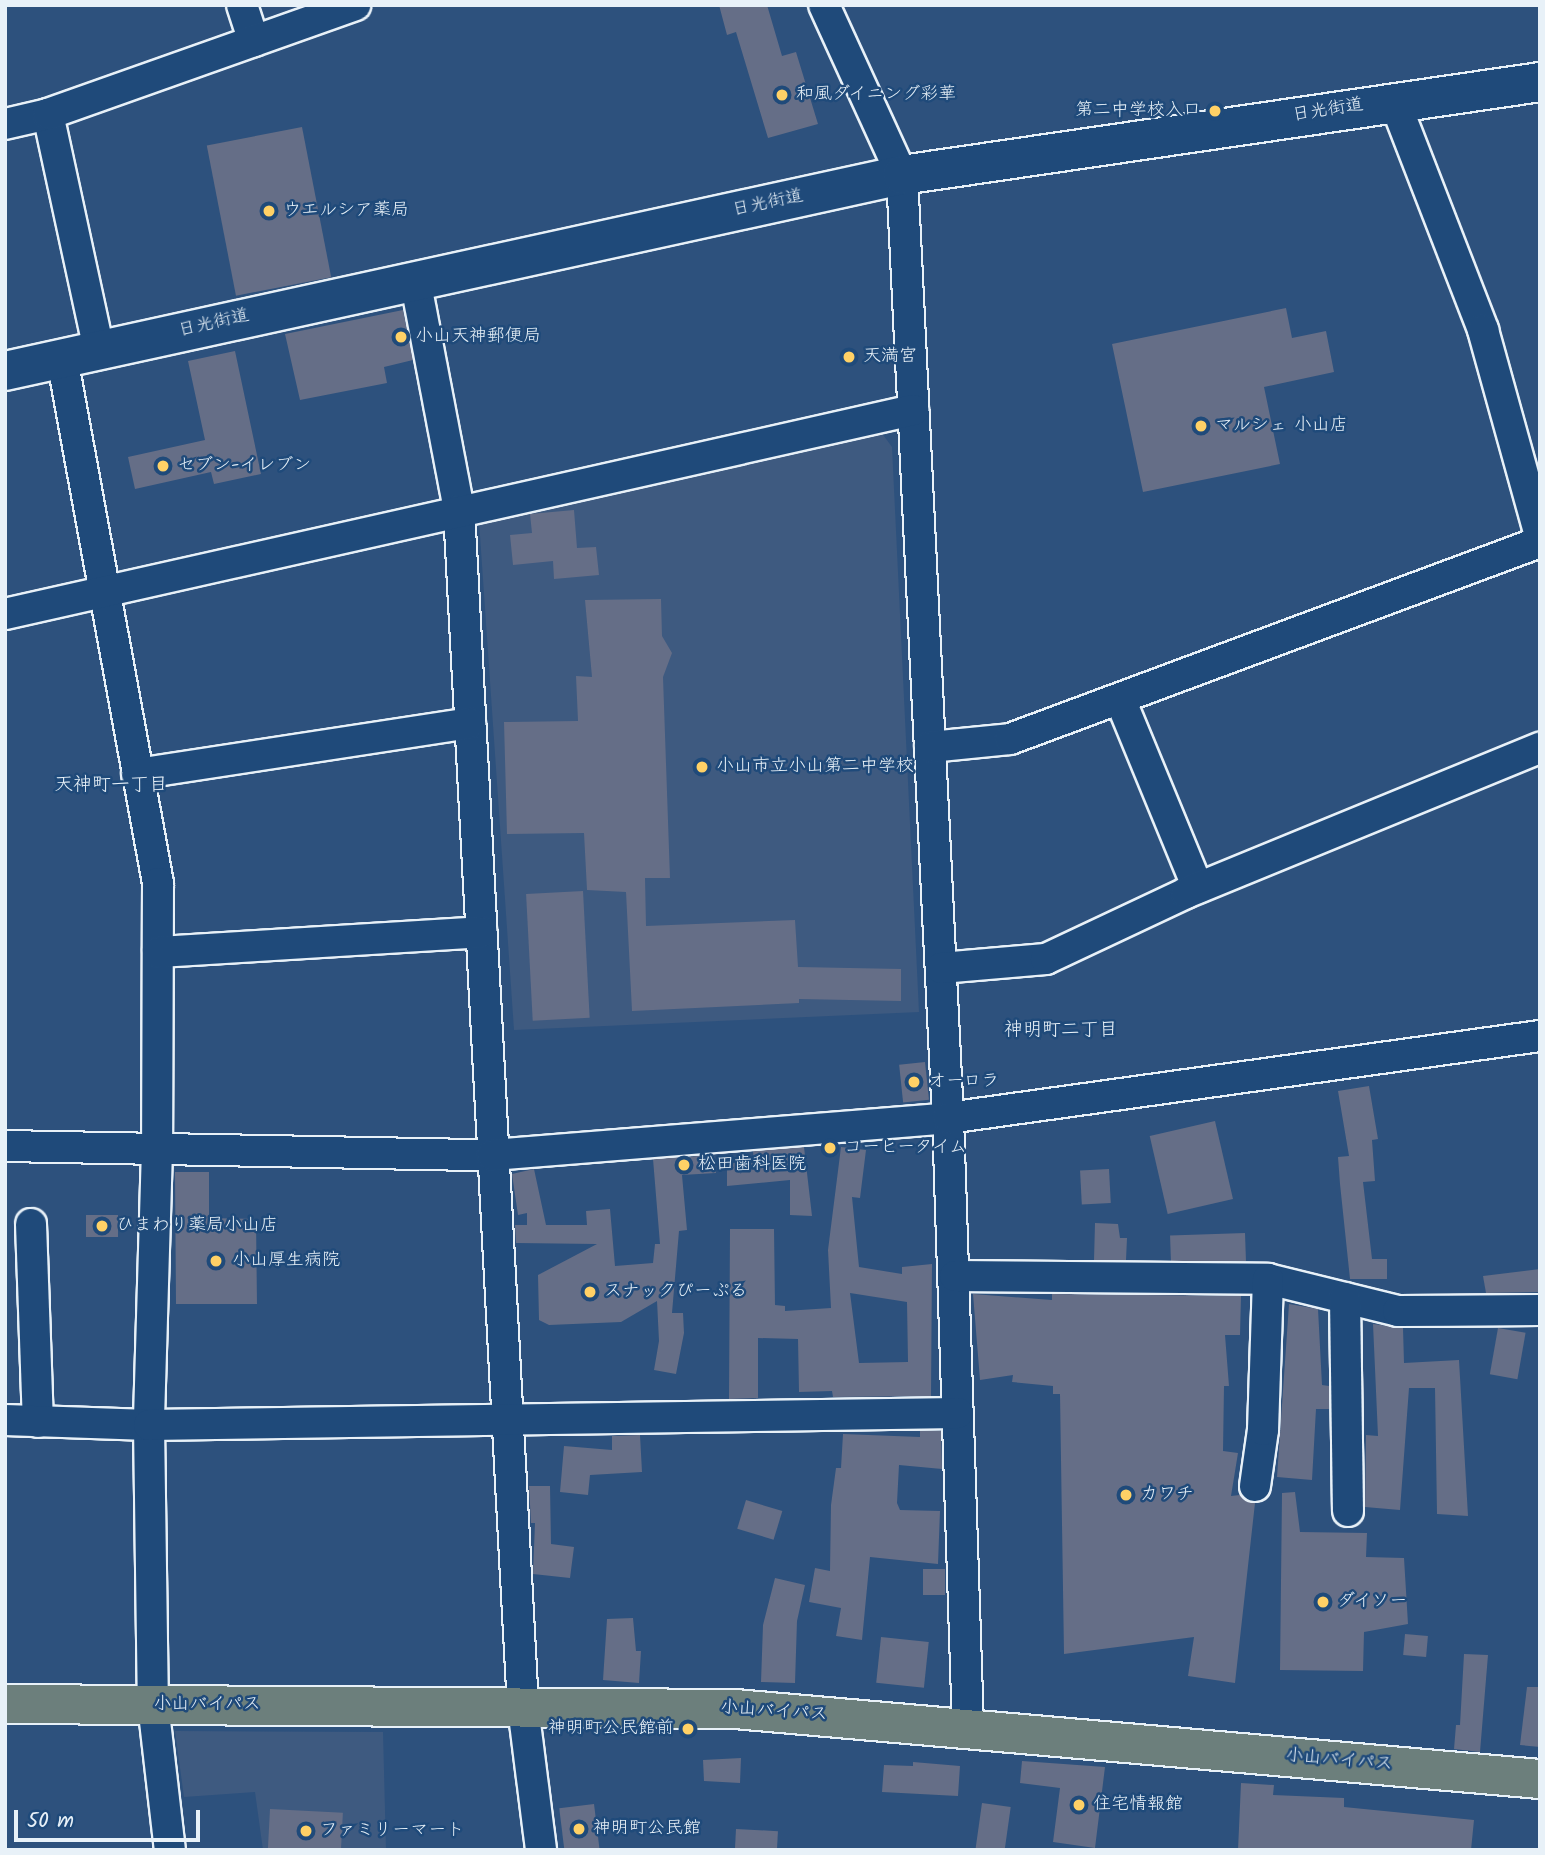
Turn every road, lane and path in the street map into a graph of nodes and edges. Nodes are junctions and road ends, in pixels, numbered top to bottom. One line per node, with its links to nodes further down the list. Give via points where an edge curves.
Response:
1 (242, 5): 4 (street)
2 (355, 5): 4 (street)
3 (824, 5): 9 (street)
4 (254, 41): 7 (street)
5 (1540, 82): 6 (main road, 日光街道)
6 (1394, 100): 9 (main road, 日光街道); 16 (street, via 1483,330)
7 (48, 114): 8 (street); 11 (street)
8 (5, 124)
9 (902, 175): 10 (main road, 日光街道); 14 (street)
10 (415, 279): 11 (main road, 日光街道); 15 (street)
11 (99, 350): 12 (main road, 日光街道)
12 (62, 358): 13 (main road, 日光街道); 18 (street)
13 (5, 371)
14 (914, 410): 15 (street); 22 (street)
15 (459, 510): 18 (street); 21 (street)
16 (1540, 536)
17 (1540, 542): 20 (street)
18 (104, 593): 19 (street); 24 (street)
19 (5, 614)
20 (1120, 699): 22 (street, via 1010,739); 25 (street)
21 (470, 723): 24 (street); 26 (street)
22 (930, 747): 28 (street)
23 (1540, 748): 25 (street)
24 (137, 774): 27 (street, via 158,883)
25 (1198, 888): 28 (street, via 1046,959)
26 (481, 932): 27 (street); 33 (street)
27 (158, 952): 32 (street)
28 (941, 968): 30 (street)
29 (1540, 1036): 30 (street)
30 (948, 1118): 33 (street); 35 (street)
31 (5, 1146): 32 (street)
32 (158, 1149): 33 (street); 43 (street)
33 (492, 1155): 40 (street)
34 (31, 1224): 42 (street)
35 (955, 1276): 36 (street); 39 (street)
36 (1268, 1279): 37 (street); 44 (street, via 1263,1430)
37 (1345, 1298): 38 (street, via 1398,1311); 45 (street)
38 (1540, 1310)
39 (958, 1413): 40 (street); 49 (street)
40 (506, 1417): 43 (street); 48 (street)
41 (5, 1420): 42 (street)
42 (38, 1422): 43 (street)
43 (149, 1426): 47 (street)
44 (1255, 1486)
45 (1348, 1511)
46 (5, 1704): 47 (highway, 小山バイパス)
47 (153, 1704): 48 (highway, 小山バイパス); 51 (street)
48 (523, 1707): 49 (highway, 小山バイパス, via 735,1709); 52 (street)
49 (968, 1727): 50 (highway, 小山バイパス)
50 (1540, 1779)
51 (170, 1850)
52 (541, 1850)

